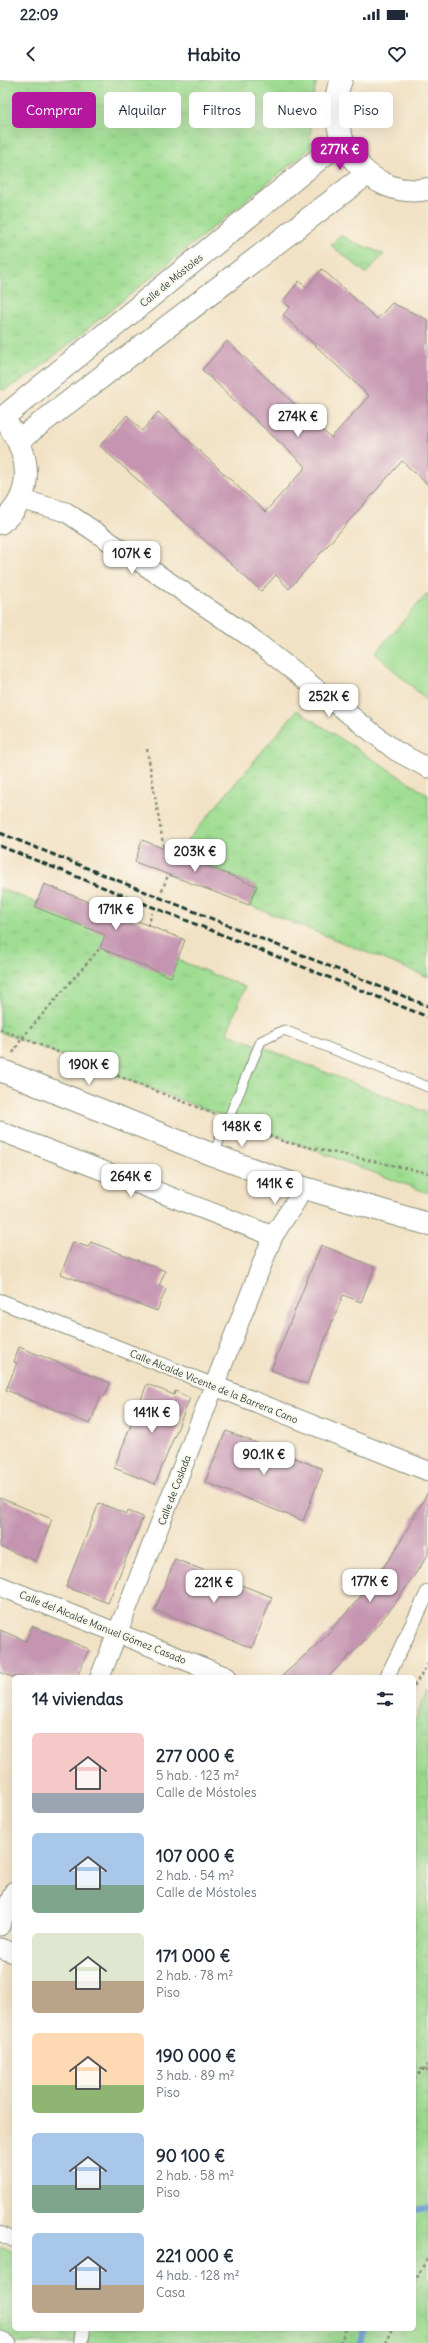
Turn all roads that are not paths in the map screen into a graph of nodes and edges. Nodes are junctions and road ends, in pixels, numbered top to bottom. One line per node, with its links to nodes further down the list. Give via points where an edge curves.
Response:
1 (341, 80): 2 (main road, via 336,92 335,117)
2 (341, 141): 3 (main road, via 352,159); 5 (main road, Calle de Móstoles)
3 (367, 174): 4 (main road, via 384,184); 6 (main road)
4 (426, 191)
5 (0, 419): 6 (main road)
6 (19, 440): 7 (main road, via 26,459 26,479)
7 (20, 499): 8 (main road, via 8,517); 9 (street, via 66,512 250,637 396,751)
8 (0, 523)
9 (428, 768)
10 (0, 1070): 13 (main road)
11 (428, 1087): 13 (lane, via 284,1030 261,1041)
12 (0, 1131): 16 (street)
13 (213, 1155): 14 (main road)
14 (301, 1187): 15 (main road); 16 (street, Calle de Coslada, via 296,1201)
15 (428, 1224)
16 (273, 1236): 18 (street, Calle de Coslada)
17 (0, 1301): 18 (street, Calle Alcalde Vicente de la Barrera Cano)
18 (215, 1386): 19 (street, Calle Alcalde Vicente de la Barrera Cano); 22 (street, Calle de Coslada)
19 (428, 1471)
20 (0, 1586): 22 (street, Calle del Alcalde Manuel Gómez Casado)
21 (428, 1592): 25 (street)
22 (118, 1633): 23 (street, Calle de Coslada); 24 (street, Calle del Alcalde Manuel Gómez Casado)
23 (101, 1675)
24 (222, 1675)
25 (388, 1675)
26 (12, 1896): 27 (street)
27 (0, 1926)
28 (0, 1948): 29 (street)
29 (12, 1952)
30 (0, 2234): 31 (street)
31 (12, 2239)
32 (83, 2331): 35 (street)
33 (0, 2339): 34 (street)
34 (9, 2343)
35 (81, 2343)

